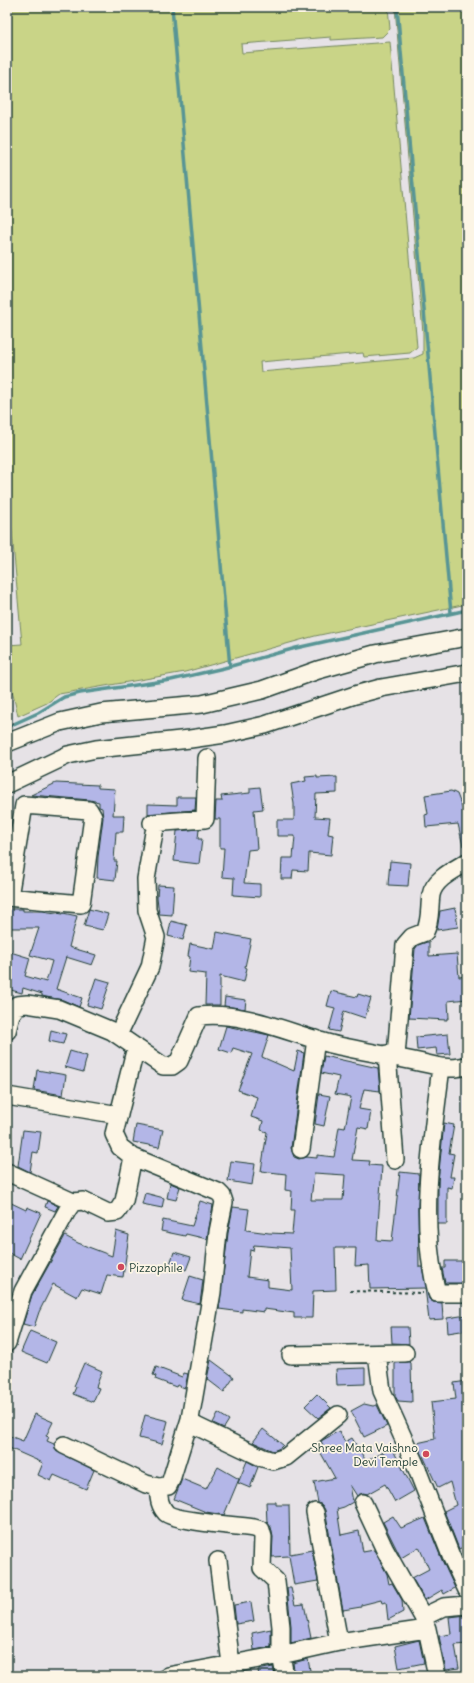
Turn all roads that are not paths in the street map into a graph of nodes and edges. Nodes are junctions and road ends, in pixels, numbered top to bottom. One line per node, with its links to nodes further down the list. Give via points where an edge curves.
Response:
1 (467, 637): 3 (street, via 375,654 318,670 262,690 202,704 101,713 60,722)
2 (467, 672): 5 (street, via 381,688 265,725 225,734 96,749 68,756)
3 (7, 743)
4 (207, 758): 9 (street, via 205,819 152,823 155,827 146,879 146,910 156,937 150,967)
5 (7, 784)
6 (467, 862): 12 (street, via 437,883 431,894 426,932 412,937 405,945)
7 (8, 897): 7 (street, via 81,904 93,817 89,810 24,805)
8 (7, 1032): 9 (street, via 11,1015 17,1005 27,1004 58,1009)
9 (118, 1034): 11 (street)
10 (316, 1039): 11 (street, via 216,1014 199,1016 179,1061 172,1066 163,1066); 12 (street); 17 (street)
11 (136, 1047): 16 (street)
12 (391, 1055): 14 (street); 19 (street)
13 (467, 1066): 14 (street)
14 (441, 1067): 22 (street, via 427,1203 431,1268 436,1293)
15 (7, 1096): 16 (street)
16 (119, 1115): 18 (street, via 114,1134 120,1146)
17 (300, 1149)
18 (133, 1157): 21 (street, via 124,1201 117,1212 108,1213 83,1201); 29 (street, via 218,1192 224,1202 212,1292)
19 (395, 1160)
20 (7, 1172): 21 (street)
21 (73, 1202): 23 (street)
22 (467, 1293)
23 (11, 1316): 24 (street)
24 (7, 1343)
25 (405, 1353): 26 (street)
26 (377, 1354): 27 (street); 35 (street, via 382,1391)
27 (291, 1355)
28 (338, 1415): 29 (street, via 286,1457 273,1461 198,1427)
29 (190, 1419): 31 (street, via 172,1480 168,1486)
30 (64, 1445): 31 (street, via 146,1484)
31 (158, 1487): 39 (street, via 160,1505 167,1515 261,1530 264,1537 262,1568 276,1581)
32 (363, 1503): 37 (street, via 385,1550)
33 (315, 1512): 38 (street)
34 (218, 1561): 40 (street)
35 (467, 1590)
36 (467, 1605): 37 (street, via 444,1607)
37 (425, 1623): 38 (street); 43 (street)
38 (339, 1642): 39 (street)
39 (281, 1655): 40 (street); 42 (street)
40 (231, 1664): 41 (street)
41 (168, 1676)
42 (285, 1676)
43 (437, 1676)

